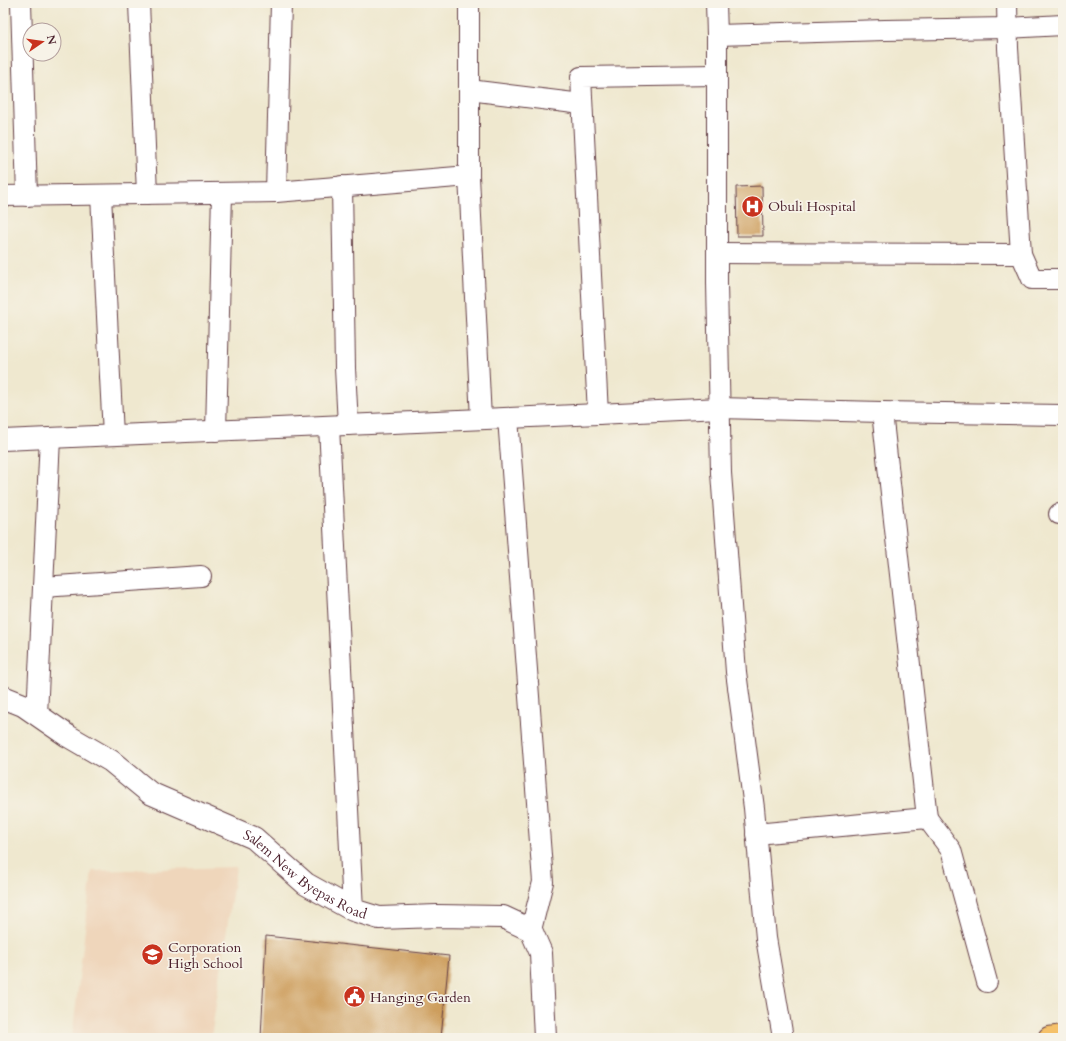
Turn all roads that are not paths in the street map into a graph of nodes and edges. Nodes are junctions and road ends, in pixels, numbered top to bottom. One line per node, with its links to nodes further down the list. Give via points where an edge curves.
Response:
1 (21, 3): 20 (street)
2 (139, 3): 17 (street)
3 (280, 3): 15 (street)
4 (469, 3): 11 (street)
5 (716, 3): 9 (street)
6 (1007, 3): 8 (street)
7 (1063, 25): 8 (street)
8 (1008, 28): 9 (street); 22 (street)
9 (717, 35): 10 (street)
10 (717, 75): 12 (street, via 581,77); 21 (street)
11 (469, 90): 12 (street); 13 (street)
12 (582, 104): 26 (street)
13 (469, 176): 14 (street); 29 (street)
14 (342, 186): 15 (street); 30 (street)
15 (276, 192): 16 (street)
16 (222, 193): 17 (street); 32 (street)
17 (147, 194): 18 (street)
18 (101, 195): 20 (street); 33 (street)
19 (3, 196): 20 (street)
20 (27, 196)
21 (717, 253): 22 (street); 24 (street)
22 (1022, 254): 23 (street, via 1032,279)
23 (1063, 279)
24 (719, 408): 25 (street); 26 (street); 41 (street, via 721,473 736,672)
25 (882, 412): 27 (street); 40 (street)
26 (598, 414): 28 (street)
27 (1063, 415)
28 (508, 418): 29 (street); 43 (street, via 543,882)
29 (481, 419): 30 (street)
30 (348, 425): 31 (street)
31 (329, 426): 32 (street); 42 (street)
32 (216, 431): 33 (street)
33 (113, 436): 34 (street)
34 (50, 438): 35 (street); 37 (street)
35 (3, 440)
36 (201, 576): 37 (street)
37 (43, 587): 39 (street)
38 (3, 697): 39 (street, Salem New Byepas Road)
39 (37, 715): 42 (street, Salem New Byepas Road, via 111,761 150,793 254,838 306,884)
40 (927, 818): 41 (street); 44 (street, via 951,850)
41 (756, 834): 47 (street, via 766,938)
42 (353, 910): 43 (street, Salem New Byepas Road, via 379,918 503,917)
43 (531, 930): 46 (street, via 541,953)
44 (987, 982)
45 (1063, 1036): 49 (main road)
46 (546, 1038)
47 (783, 1038)
48 (1049, 1038): 49 (main road)
49 (1056, 1038)

